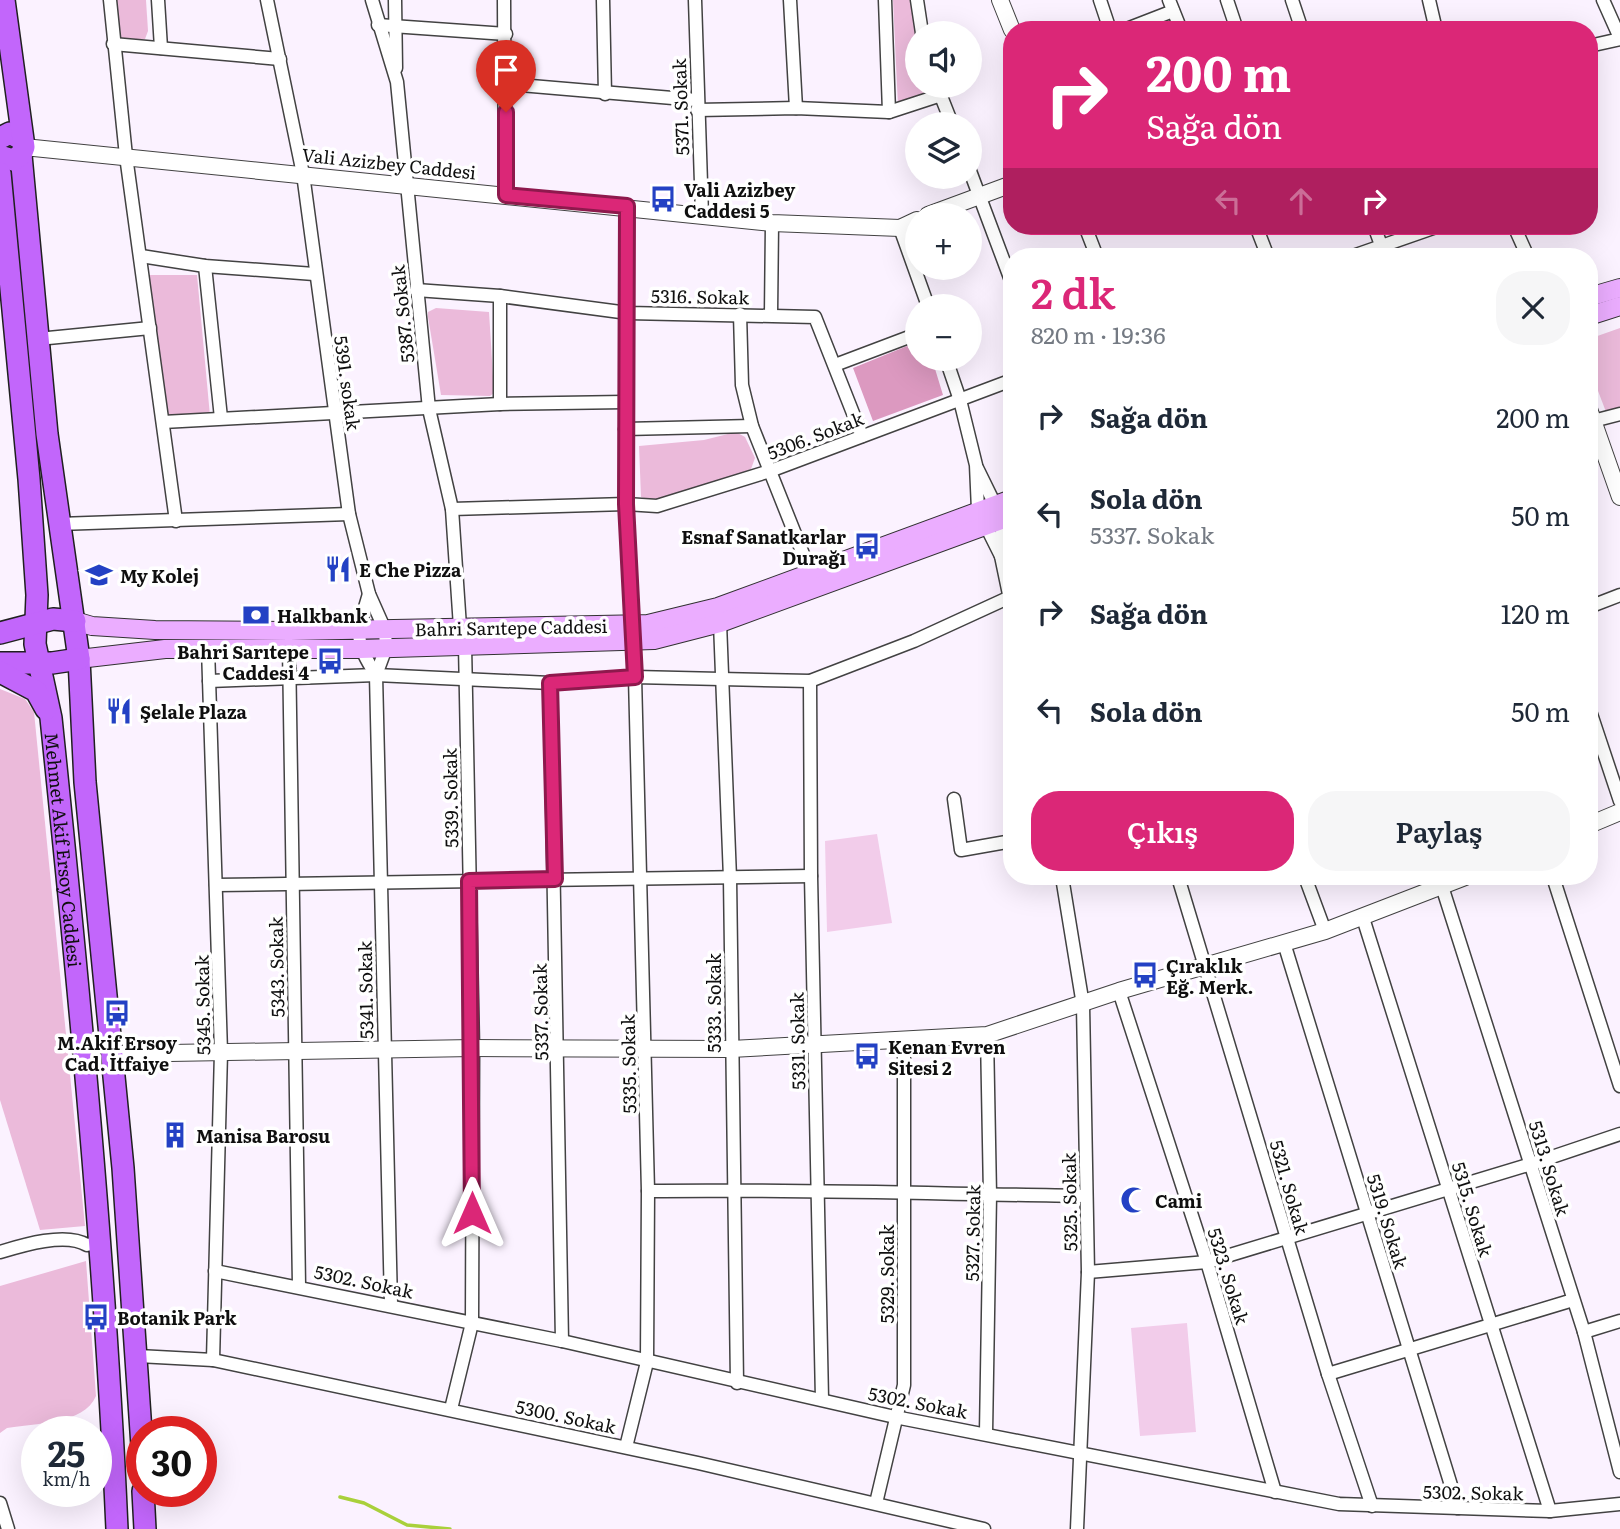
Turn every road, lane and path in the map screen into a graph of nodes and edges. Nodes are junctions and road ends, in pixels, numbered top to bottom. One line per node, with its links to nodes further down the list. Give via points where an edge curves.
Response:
1 (4, 0): 42 (main road, Mehmet Akif Ersoy Caddesi)
2 (110, 0): 31 (street)
3 (158, 0): 33 (street)
4 (267, 0): 34 (street, 5391. sokak)
5 (372, 0): 27 (street, 5387. Sokak)
6 (395, 0): 28 (street)
7 (504, 0): 29 (street)
8 (603, 0): 37 (street)
9 (695, 0): 39 (street, 5371. Sokak)
10 (790, 0): 40 (street)
11 (885, 0): 41 (street)
12 (917, 0): 20 (street)
13 (1000, 0): 21 (street)
14 (1100, 0): 22 (street)
15 (1227, 0): 24 (street)
16 (1292, 0): 25 (street)
17 (1429, 0): 26 (street)
18 (1603, 0): 30 (street)
19 (1171, 6): 23 (street)
20 (920, 21)
21 (1008, 21)
22 (1107, 21)
23 (1142, 21)
24 (1234, 21)
25 (1299, 21)
26 (1434, 21)
27 (379, 25): 28 (street); 35 (street, 5387. Sokak)
28 (396, 27): 29 (street); 35 (street)
29 (506, 34): 36 (street)
30 (1620, 38): 32 (street)
31 (113, 44): 33 (street); 43 (street)
32 (1598, 44)
33 (160, 48): 34 (street)
34 (280, 59): 45 (street, 5391. sokak)
35 (397, 82): 46 (street, 5387. Sokak)
36 (507, 84): 37 (street); 49 (street)
37 (605, 94): 39 (street)
38 (923, 98): 41 (street)
39 (696, 105): 40 (street); 53 (street, 5371. Sokak)
40 (796, 108): 41 (street)
41 (890, 112)
42 (13, 147): 43 (street, Vali Azizbey Caddesi); 76 (main road, Mehmet Akif Ersoy Caddesi)
43 (125, 156): 45 (street, Vali Azizbey Caddesi); 61 (street)
44 (0, 173): 106 (main road, Mehmet Akif Ersoy Caddesi)
45 (303, 174): 46 (street, Vali Azizbey Caddesi); 64 (street, 5391. sokak)
46 (408, 185): 49 (street, Vali Azizbey Caddesi); 66 (street, 5387. Sokak)
47 (1003, 187): 50 (street)
48 (976, 189): 50 (street)
49 (506, 195): 52 (street, Vali Azizbey Caddesi)
50 (979, 196): 51 (street); 62 (street)
51 (960, 203)
52 (627, 206): 53 (street, Vali Azizbey Caddesi); 71 (street, 5335. Sokak)
53 (702, 214): 54 (street, Vali Azizbey Caddesi)
54 (772, 223): 56 (street, Vali Azizbey Caddesi); 74 (street)
55 (905, 226): 56 (street, Vali Azizbey Caddesi)
56 (900, 228): 67 (street)
57 (1377, 235): 59 (street)
58 (1412, 235): 59 (street)
59 (1381, 245): 60 (street)
60 (1373, 248)
61 (141, 256): 63 (street); 75 (street)
62 (1003, 259)
63 (205, 266): 64 (street); 88 (street)
64 (314, 274): 85 (street, 5391. sokak)
65 (1620, 288): 68 (main road)
66 (416, 290): 69 (street, 5316. Sokak); 84 (street, 5387. Sokak)
67 (924, 294)
68 (1598, 294)
69 (500, 296): 71 (street, 5316. Sokak); 83 (street)
70 (1620, 306): 72 (main road)
71 (628, 313): 73 (street, 5316. Sokak); 82 (street, 5335. Sokak)
72 (1598, 313)
73 (740, 314): 74 (street, 5316. Sokak); 90 (street, via 742,385)
74 (771, 315): 78 (street, 5316. Sokak, via 815,317)
75 (150, 328): 76 (street); 89 (street)
76 (38, 339): 102 (main road, Mehmet Akif Ersoy Caddesi)
77 (905, 339): 78 (street)
78 (835, 365): 93 (street, 5316. Sokak)
79 (950, 371): 81 (street)
80 (1003, 383): 81 (street, 5306. Sokak)
81 (960, 400): 93 (street, 5306. Sokak); 94 (street)
82 (625, 402): 83 (street); 91 (street, 5335. Sokak)
83 (500, 404): 84 (street)
84 (429, 409): 85 (street); 98 (street, 5387. Sokak)
85 (335, 413): 88 (street); 100 (street, 5391. sokak)
86 (1620, 414): 87 (street)
87 (1598, 415)
88 (220, 418): 89 (street)
89 (163, 422): 101 (street)
90 (752, 426): 91 (street); 95 (street)
91 (625, 429): 97 (street, 5335. Sokak)
92 (1598, 435): 96 (street)
93 (862, 436): 95 (street, 5306. Sokak)
94 (976, 465): 99 (street); 99 (street)
95 (770, 471): 97 (street, 5306. Sokak, via 657,506); 104 (street)
96 (1620, 496)
97 (626, 504): 98 (street, 5306. Sokak); 116 (street, 5335. Sokak)
98 (452, 509): 113 (street, 5387. Sokak)
99 (997, 512): 103 (street); 104 (main road, Bahri Sarıtepe Caddesi); 111 (main road, Bahri Sarıtepe Caddesi)
100 (349, 514): 101 (street); 105 (street, 5391. sokak)
101 (176, 521): 102 (street)
102 (59, 524): 110 (main road, Mehmet Akif Ersoy Caddesi)
103 (1003, 565)
104 (811, 574): 116 (main road, Bahri Sarıtepe Caddesi)
105 (369, 594): 114 (street); 117 (street, 5391. sokak)
106 (37, 595): 112 (main road, Mehmet Akif Ersoy Caddesi); 115 (main road, via 21,616)
107 (1620, 595): 109 (street)
108 (1003, 604): 132 (street)
109 (1598, 604)
110 (75, 621): 112 (main road, via 53,619); 114 (main road, Bahri Sarıtepe Caddesi, via 155,629); 122 (main road, Mehmet Akif Ersoy Caddesi)
111 (720, 623): 116 (main road, Bahri Sarıtepe Caddesi, via 662,638); 130 (street, 5333. Sokak)
112 (34, 625): 115 (main road); 123 (main road, Mehmet Akif Ersoy Caddesi)
113 (460, 627): 116 (main road, Bahri Sarıtepe Caddesi); 117 (main road, Bahri Sarıtepe Caddesi)
114 (358, 629): 117 (main road, Bahri Sarıtepe Caddesi); 121 (street)
115 (0, 630)
116 (633, 632): 118 (main road, Bahri Sarıtepe Caddesi); 129 (street, 5335. Sokak)
117 (386, 639): 118 (main road, Bahri Sarıtepe Caddesi); 121 (main road, Bahri Sarıtepe Caddesi); 126 (street)
118 (466, 645): 128 (street, 5339. Sokak)
119 (208, 648): 120 (main road, Bahri Sarıtepe Caddesi); 122 (main road, Bahri Sarıtepe Caddesi, via 155,649); 131 (street, 5345. Sokak)
120 (289, 648): 121 (main road, Bahri Sarıtepe Caddesi); 127 (street, 5343. Sokak)
121 (359, 649): 126 (street)
122 (79, 659): 123 (main road); 171 (main road, Mehmet Akif Ersoy Caddesi, via 87,809)
123 (40, 662): 124 (main road); 134 (main road, Mehmet Akif Ersoy Caddesi)
124 (0, 663)
125 (0, 672): 134 (main road, via 36,691)
126 (376, 675): 127 (street); 128 (street); 146 (street, 5341. Sokak)
127 (289, 677): 131 (street); 154 (street, 5343. Sokak)
128 (465, 677): 133 (street); 145 (street, 5339. Sokak)
129 (635, 677): 130 (street); 133 (street); 142 (street, 5335. Sokak)
130 (724, 678): 132 (street); 143 (street, 5333. Sokak)
131 (209, 681): 147 (street, 5345. Sokak)
132 (810, 681): 141 (street, 5331. Sokak)
133 (550, 683): 144 (street, 5337. Sokak)
134 (51, 718): 184 (main road, Mehmet Akif Ersoy Caddesi)
135 (1598, 735): 137 (street)
136 (954, 799): 140 (street, via 961,850)
137 (1620, 801)
138 (1620, 812): 139 (street)
139 (1598, 821)
140 (1003, 843)
141 (811, 876): 143 (street); 163 (street, 5331. Sokak)
142 (641, 877): 143 (street); 144 (street); 164 (street, 5335. Sokak)
143 (730, 878): 167 (street, 5333. Sokak)
144 (555, 879): 145 (street); 166 (street, 5337. Sokak)
145 (469, 881): 146 (street); 165 (street, 5339. Sokak)
146 (382, 882): 154 (street); 169 (street, 5341. Sokak)
147 (216, 885): 154 (street); 168 (street, 5345. Sokak)
148 (1063, 885): 160 (street, 5325. Sokak)
149 (1181, 885): 158 (street, 5321. Sokak)
150 (1309, 885): 156 (street)
151 (1433, 885): 155 (street)
152 (1442, 885): 174 (street, 5313. Sokak)
153 (1556, 885): 172 (street)
154 (291, 886): 170 (street, 5343. Sokak)
155 (1363, 918): 156 (street); 175 (street, 5315. Sokak)
156 (1325, 931): 157 (street)
157 (1284, 943): 158 (street); 182 (street, 5319. Sokak)
158 (1206, 965): 159 (street); 183 (street, 5321. Sokak)
159 (1119, 991): 160 (street); 186 (street, 5323. Sokak)
160 (1083, 1005): 161 (street); 181 (street, 5325. Sokak)
161 (986, 1035): 162 (street); 180 (street, 5327. Sokak)
162 (904, 1041): 163 (street); 179 (street, 5329. Sokak)
163 (815, 1043): 167 (street); 177 (street, 5331. Sokak)
164 (645, 1047): 166 (street); 167 (street); 178 (street, 5335. Sokak)
165 (473, 1048): 166 (street); 169 (street); 193 (street, 5339. Sokak)
166 (558, 1048): 196 (street, 5337. Sokak)
167 (731, 1049): 176 (street, 5333. Sokak)
168 (222, 1052): 170 (street); 171 (street); 187 (street, 5345. Sokak)
169 (383, 1052): 170 (street); 191 (street, 5341. Sokak)
170 (295, 1053): 189 (street, 5343. Sokak)
171 (112, 1054): 198 (main road, Mehmet Akif Ersoy Caddesi)
172 (1620, 1086)
173 (1620, 1134): 174 (street)
174 (1531, 1164): 175 (street); 190 (street, 5313. Sokak)
175 (1449, 1187): 182 (street); 194 (street, 5315. Sokak)
176 (732, 1190): 177 (street); 178 (street); 202 (street, 5333. Sokak)
177 (817, 1190): 179 (street); 203 (street, 5331. Sokak)
178 (648, 1191): 200 (street, 5335. Sokak)
179 (903, 1195): 180 (street); 206 (street, 5329. Sokak, via 904,1385)
180 (990, 1195): 181 (street); 207 (street, 5327. Sokak)
181 (1086, 1196): 188 (street, 5325. Sokak)
182 (1367, 1213): 183 (street); 197 (street, 5319. Sokak)
183 (1286, 1237): 186 (street); 201 (street, 5321. Sokak)
184 (101, 1242): 185 (street, via 87,1245 78,1239); 220 (main road, Mehmet Akif Ersoy Caddesi)
185 (0, 1252)
186 (1207, 1262): 188 (street); 211 (street, 5323. Sokak)
187 (215, 1271): 189 (street, 5302. Sokak); 199 (street, 5345. Sokak)
188 (1088, 1272): 209 (street, 5325. Sokak)
189 (299, 1286): 191 (street, 5302. Sokak)
190 (1573, 1300): 194 (street); 195 (street, 5313. Sokak)
191 (391, 1304): 193 (street, 5302. Sokak)
192 (1620, 1321): 195 (street)
193 (472, 1323): 196 (street, 5302. Sokak); 204 (street, 5339. Sokak)
194 (1490, 1326): 197 (street); 218 (street, 5315. Sokak)
195 (1584, 1332): 210 (street, 5313. Sokak)
196 (562, 1341): 200 (street, 5302. Sokak)
197 (1409, 1350): 201 (street); 217 (street, 5319. Sokak)
198 (138, 1356): 199 (street, 5300. Sokak); 205 (main road, Mehmet Akif Ersoy Caddesi)
199 (213, 1360): 204 (street, 5300. Sokak)
200 (647, 1362): 202 (street, 5302. Sokak); 208 (street, 5335. Sokak)
201 (1328, 1374): 215 (street, 5321. Sokak)
202 (737, 1383): 203 (street, 5302. Sokak)
203 (822, 1399): 206 (street, 5302. Sokak)
204 (451, 1409): 208 (street, 5300. Sokak)
205 (141, 1416)
206 (895, 1417): 207 (street, 5302. Sokak); 213 (street, 5329. Sokak)
207 (986, 1433): 209 (street, 5302. Sokak)
208 (626, 1447): 213 (street, 5300. Sokak)
209 (1079, 1452): 211 (street, 5302. Sokak); 223 (street, 5325. Sokak)
210 (1620, 1472)
211 (1275, 1492): 215 (street, 5302. Sokak)
212 (0, 1503): 219 (street)
213 (876, 1503): 222 (street, 5300. Sokak)
214 (1620, 1504): 218 (street, 5302. Sokak)
215 (1372, 1506): 217 (street, 5302. Sokak)
216 (144, 1507): 221 (main road)
217 (1458, 1508): 218 (street, 5302. Sokak)
218 (1550, 1511)
219 (8, 1529)
220 (117, 1529)
221 (145, 1529)
222 (984, 1529)
223 (1077, 1529)

